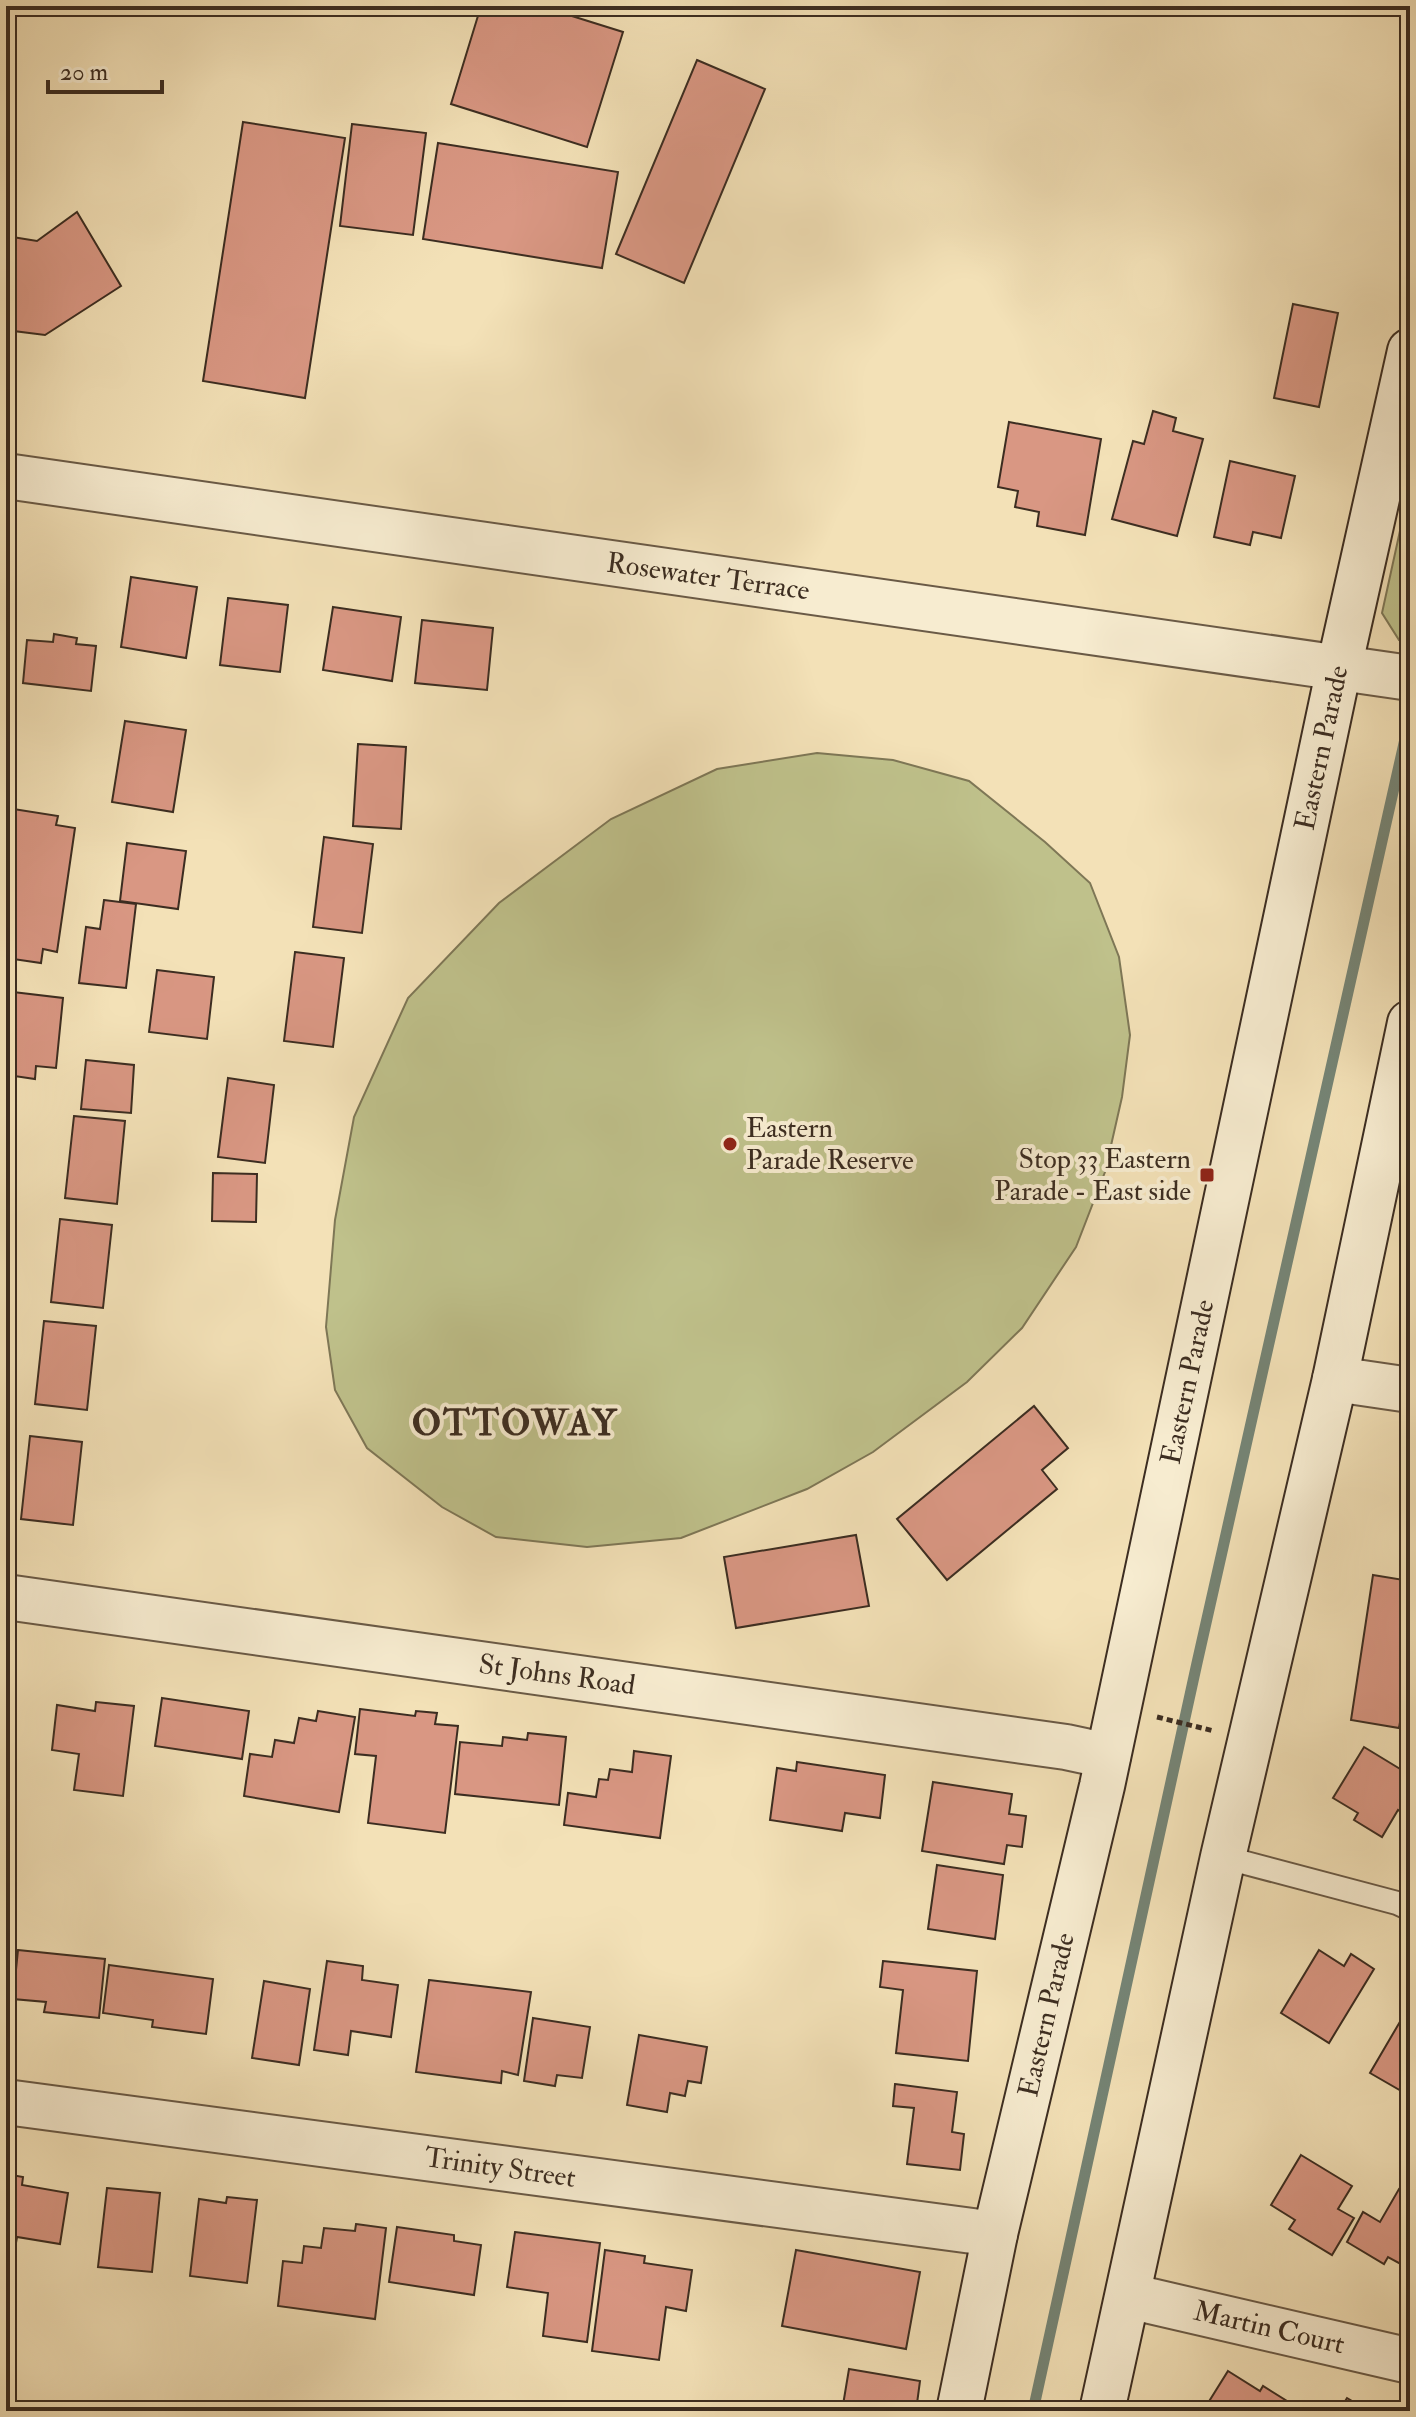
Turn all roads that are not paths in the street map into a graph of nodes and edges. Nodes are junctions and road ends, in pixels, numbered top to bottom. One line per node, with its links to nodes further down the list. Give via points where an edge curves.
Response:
1 (1410, 351): 3 (street, Eastern Parade)
2 (6, 476): 3 (street, Rosewater Terrace)
3 (1339, 668): 4 (street, Rosewater Terrace); 9 (street, Eastern Parade)
4 (1410, 678)
5 (1410, 1023): 6 (street)
6 (1335, 1379): 7 (street); 10 (street)
7 (1410, 1390)
8 (6, 1597): 9 (street, St Johns Road)
9 (1108, 1756): 13 (street, Eastern Parade)
10 (1223, 1857): 11 (lane); 14 (street)
11 (1410, 1909)
12 (6, 2102): 13 (street, Trinity Street)
13 (995, 2234): 16 (street, Eastern Parade)
14 (1129, 2296): 15 (street, Martin Court); 17 (street)
15 (1410, 2361)
16 (959, 2411)
17 (1102, 2411)

